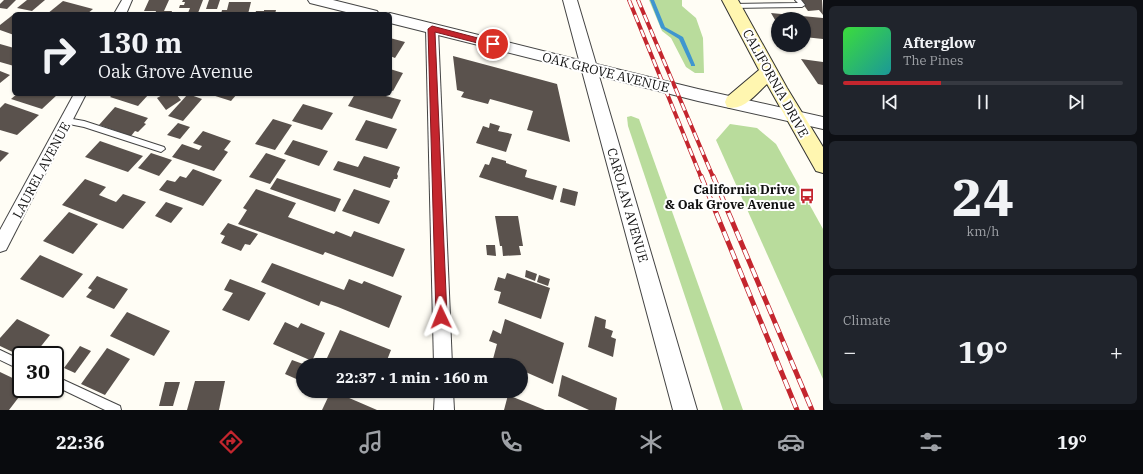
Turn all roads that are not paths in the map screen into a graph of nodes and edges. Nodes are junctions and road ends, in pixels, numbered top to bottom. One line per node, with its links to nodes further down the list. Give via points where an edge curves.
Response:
1 (127, 0): 6 (street)
2 (315, 0): 7 (street)
3 (570, 0): 10 (street, CAROLAN AVENUE)
4 (798, 0): 5 (lane, via 802,5)
5 (732, 3): 11 (main road, CALIFORNIA DRIVE)
6 (121, 12)
7 (364, 12)
8 (392, 19): 9 (street, OAK GROVE AVENUE)
9 (432, 29): 10 (street, OAK GROVE AVENUE); 21 (street)
10 (590, 69): 13 (street, OAK GROVE AVENUE); 27 (street, CAROLAN AVENUE)
11 (769, 72): 13 (main road); 14 (main road, CALIFORNIA DRIVE)
12 (79, 96): 15 (street, LAUREL AVENUE)
13 (734, 102): 14 (street, OAK GROVE AVENUE)
14 (794, 116): 16 (street, OAK GROVE AVENUE); 18 (main road, CALIFORNIA DRIVE)
15 (67, 121): 17 (lane); 19 (street, LAUREL AVENUE)
16 (823, 123)
17 (161, 149)
18 (823, 165)
19 (0, 244)
20 (0, 355): 22 (lane)
21 (443, 358)
22 (12, 361)
23 (64, 385): 25 (lane)
24 (444, 398): 26 (street)
25 (116, 410)
26 (444, 410)
27 (685, 410)

